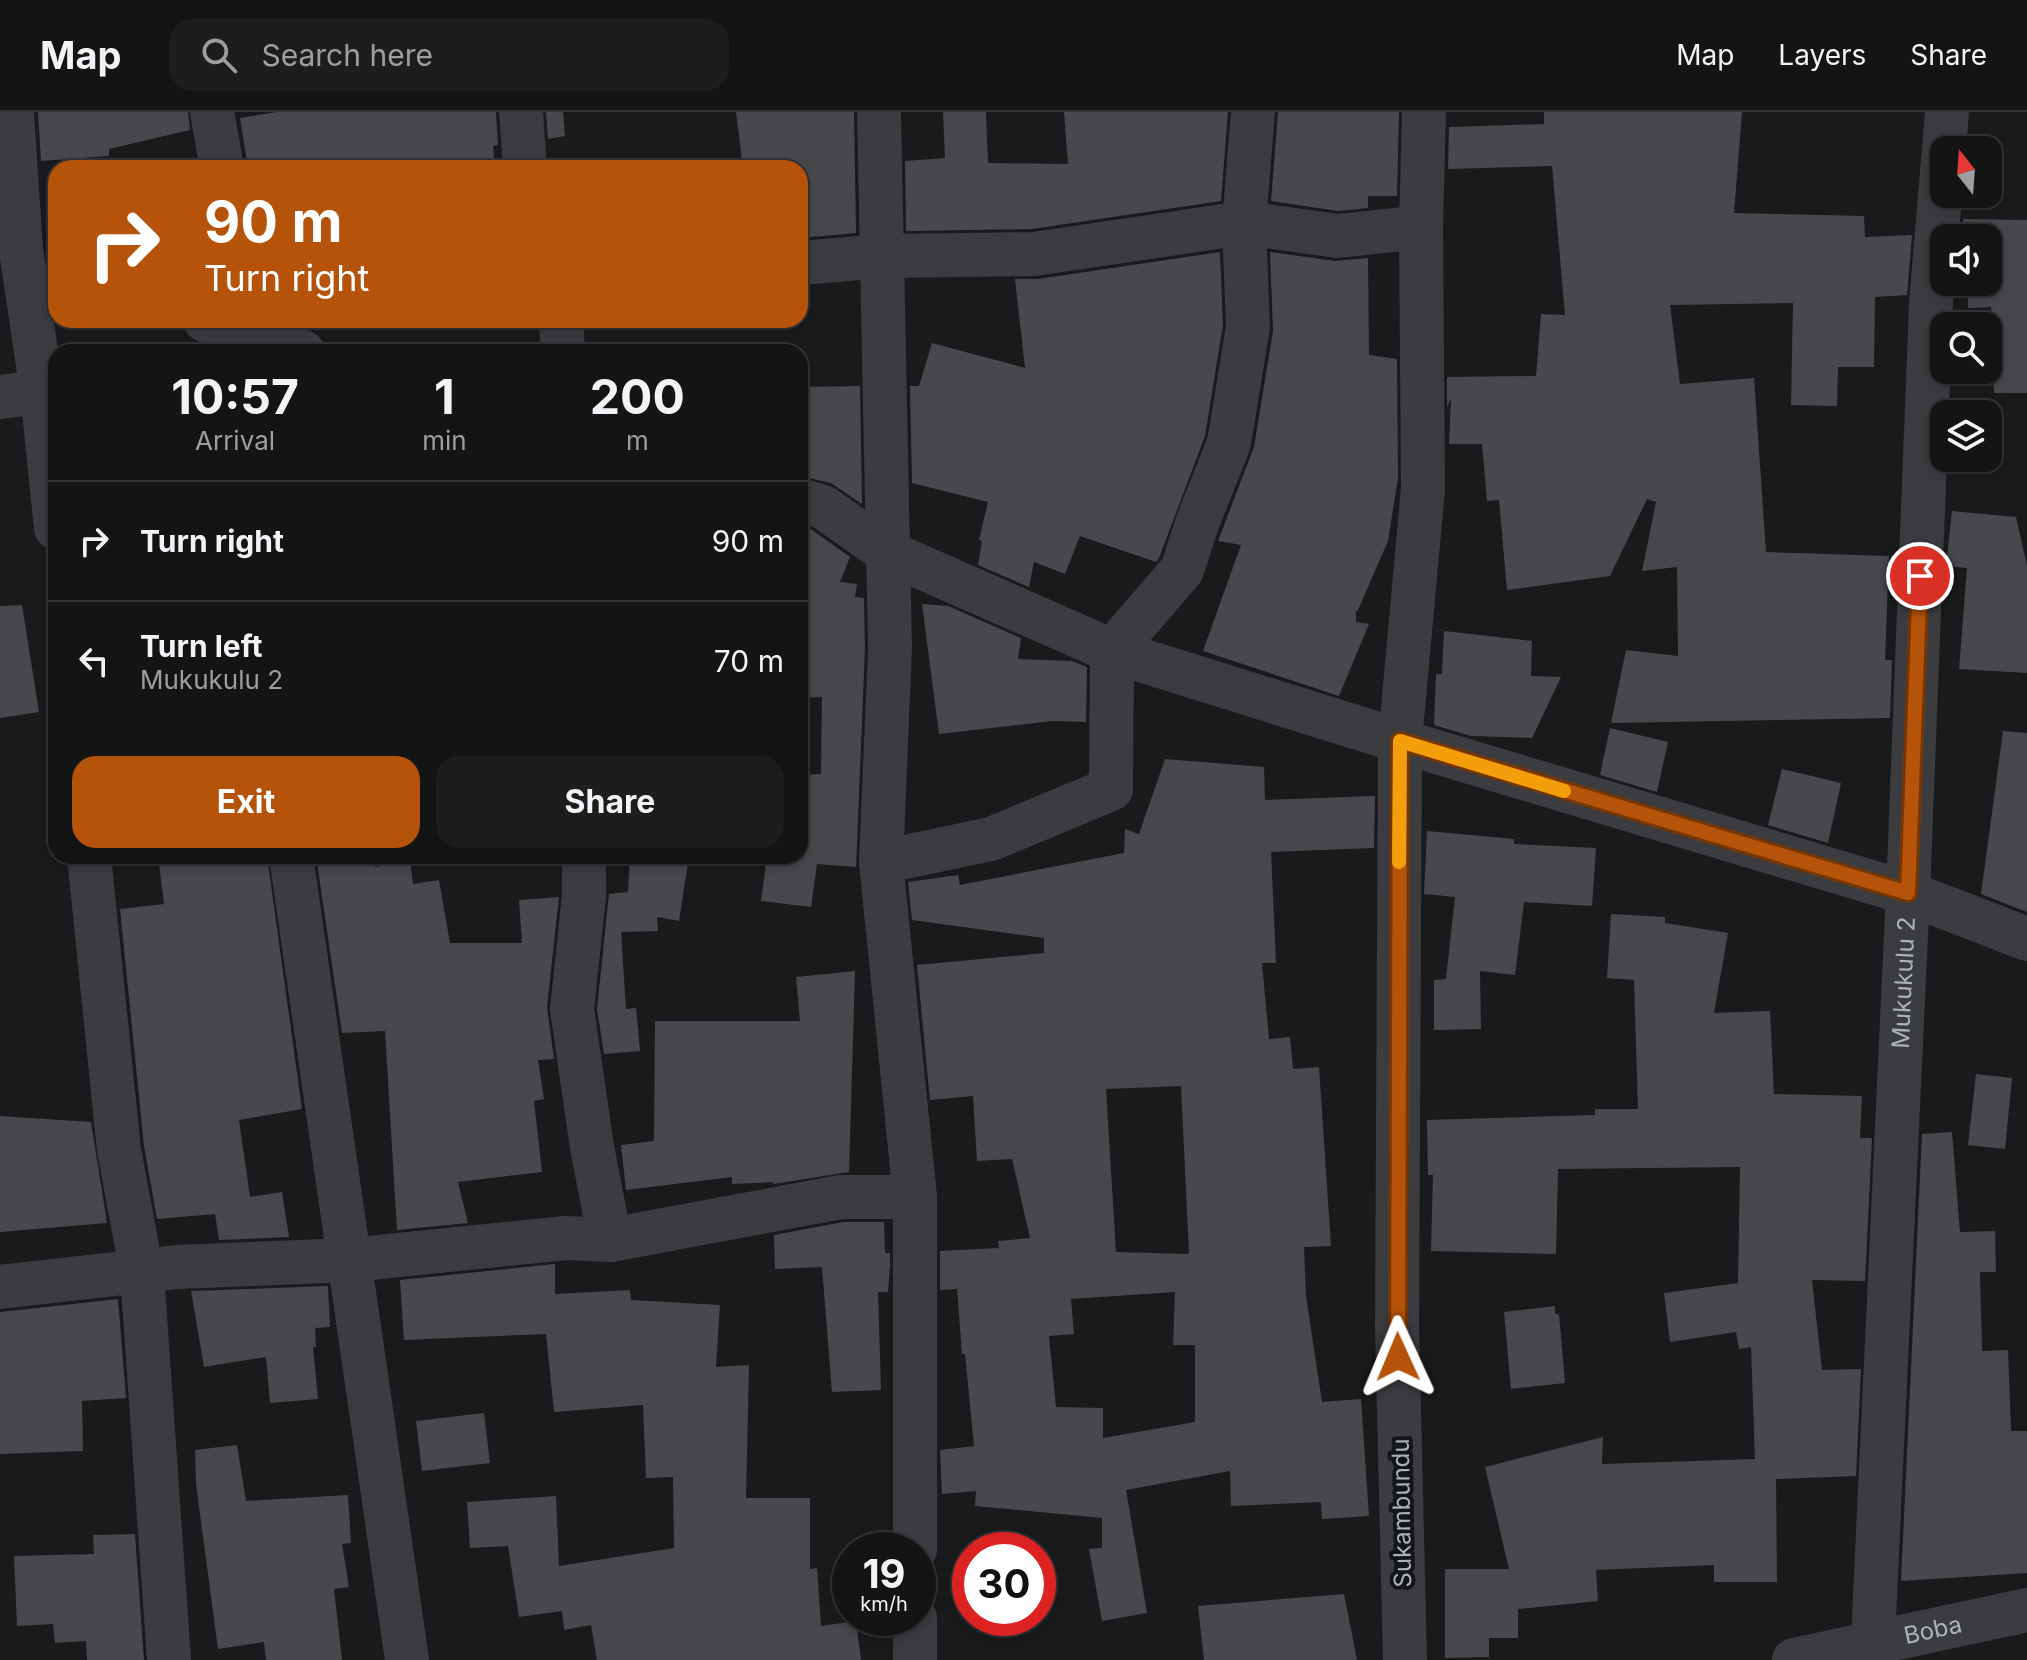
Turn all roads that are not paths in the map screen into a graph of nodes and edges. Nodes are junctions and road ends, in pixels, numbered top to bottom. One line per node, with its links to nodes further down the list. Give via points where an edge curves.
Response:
1 (12, 112): 12 (street)
2 (212, 112): 8 (street)
3 (521, 112): 9 (street)
4 (879, 112): 13 (street)
5 (1253, 112): 10 (street)
6 (1424, 112): 11 (street, Sukambundu)
7 (1947, 112): 27 (street, Mukukulu 2, via 1931,304)
8 (221, 160)
9 (524, 160)
10 (1244, 223): 11 (street, via 1338,236); 13 (street, via 1034,254); 21 (street, via 1248,327 1229,443 1182,570)
11 (1421, 227): 22 (street, Sukambundu, via 1423,489)
12 (26, 252): 17 (street)
13 (884, 256): 14 (street); 20 (street)
14 (808, 262)
15 (235, 332): 16 (street)
16 (276, 344)
17 (21, 394): 18 (street)
18 (48, 497)
19 (808, 502): 20 (street, via 823,507)
20 (887, 552): 21 (street); 23 (street, via 890,648)
21 (1112, 651): 22 (street); 23 (street, via 1111,789 991,839)
22 (1400, 741): 27 (street); 41 (street, Sukambundu, via 1397,1326)
23 (881, 862): 29 (street)
24 (90, 864): 32 (street, via 119,1150)
25 (292, 864): 31 (street)
26 (584, 864): 30 (street, via 572,1009)
27 (1908, 893): 28 (street); 37 (street, Mukukulu 2)
28 (2027, 939)
29 (915, 1197): 30 (street, via 841,1197); 34 (street)
30 (610, 1240): 31 (street, via 566,1238)
31 (350, 1260): 32 (street); 39 (street)
32 (142, 1273): 33 (street); 38 (street)
33 (0, 1287)
34 (915, 1532)
35 (2027, 1610): 37 (street, Boba)
36 (915, 1636): 40 (street)
37 (1873, 1651): 42 (street, Boba)
38 (169, 1660)
39 (407, 1660)
40 (915, 1660)
41 (1405, 1660)
42 (1794, 1660)

